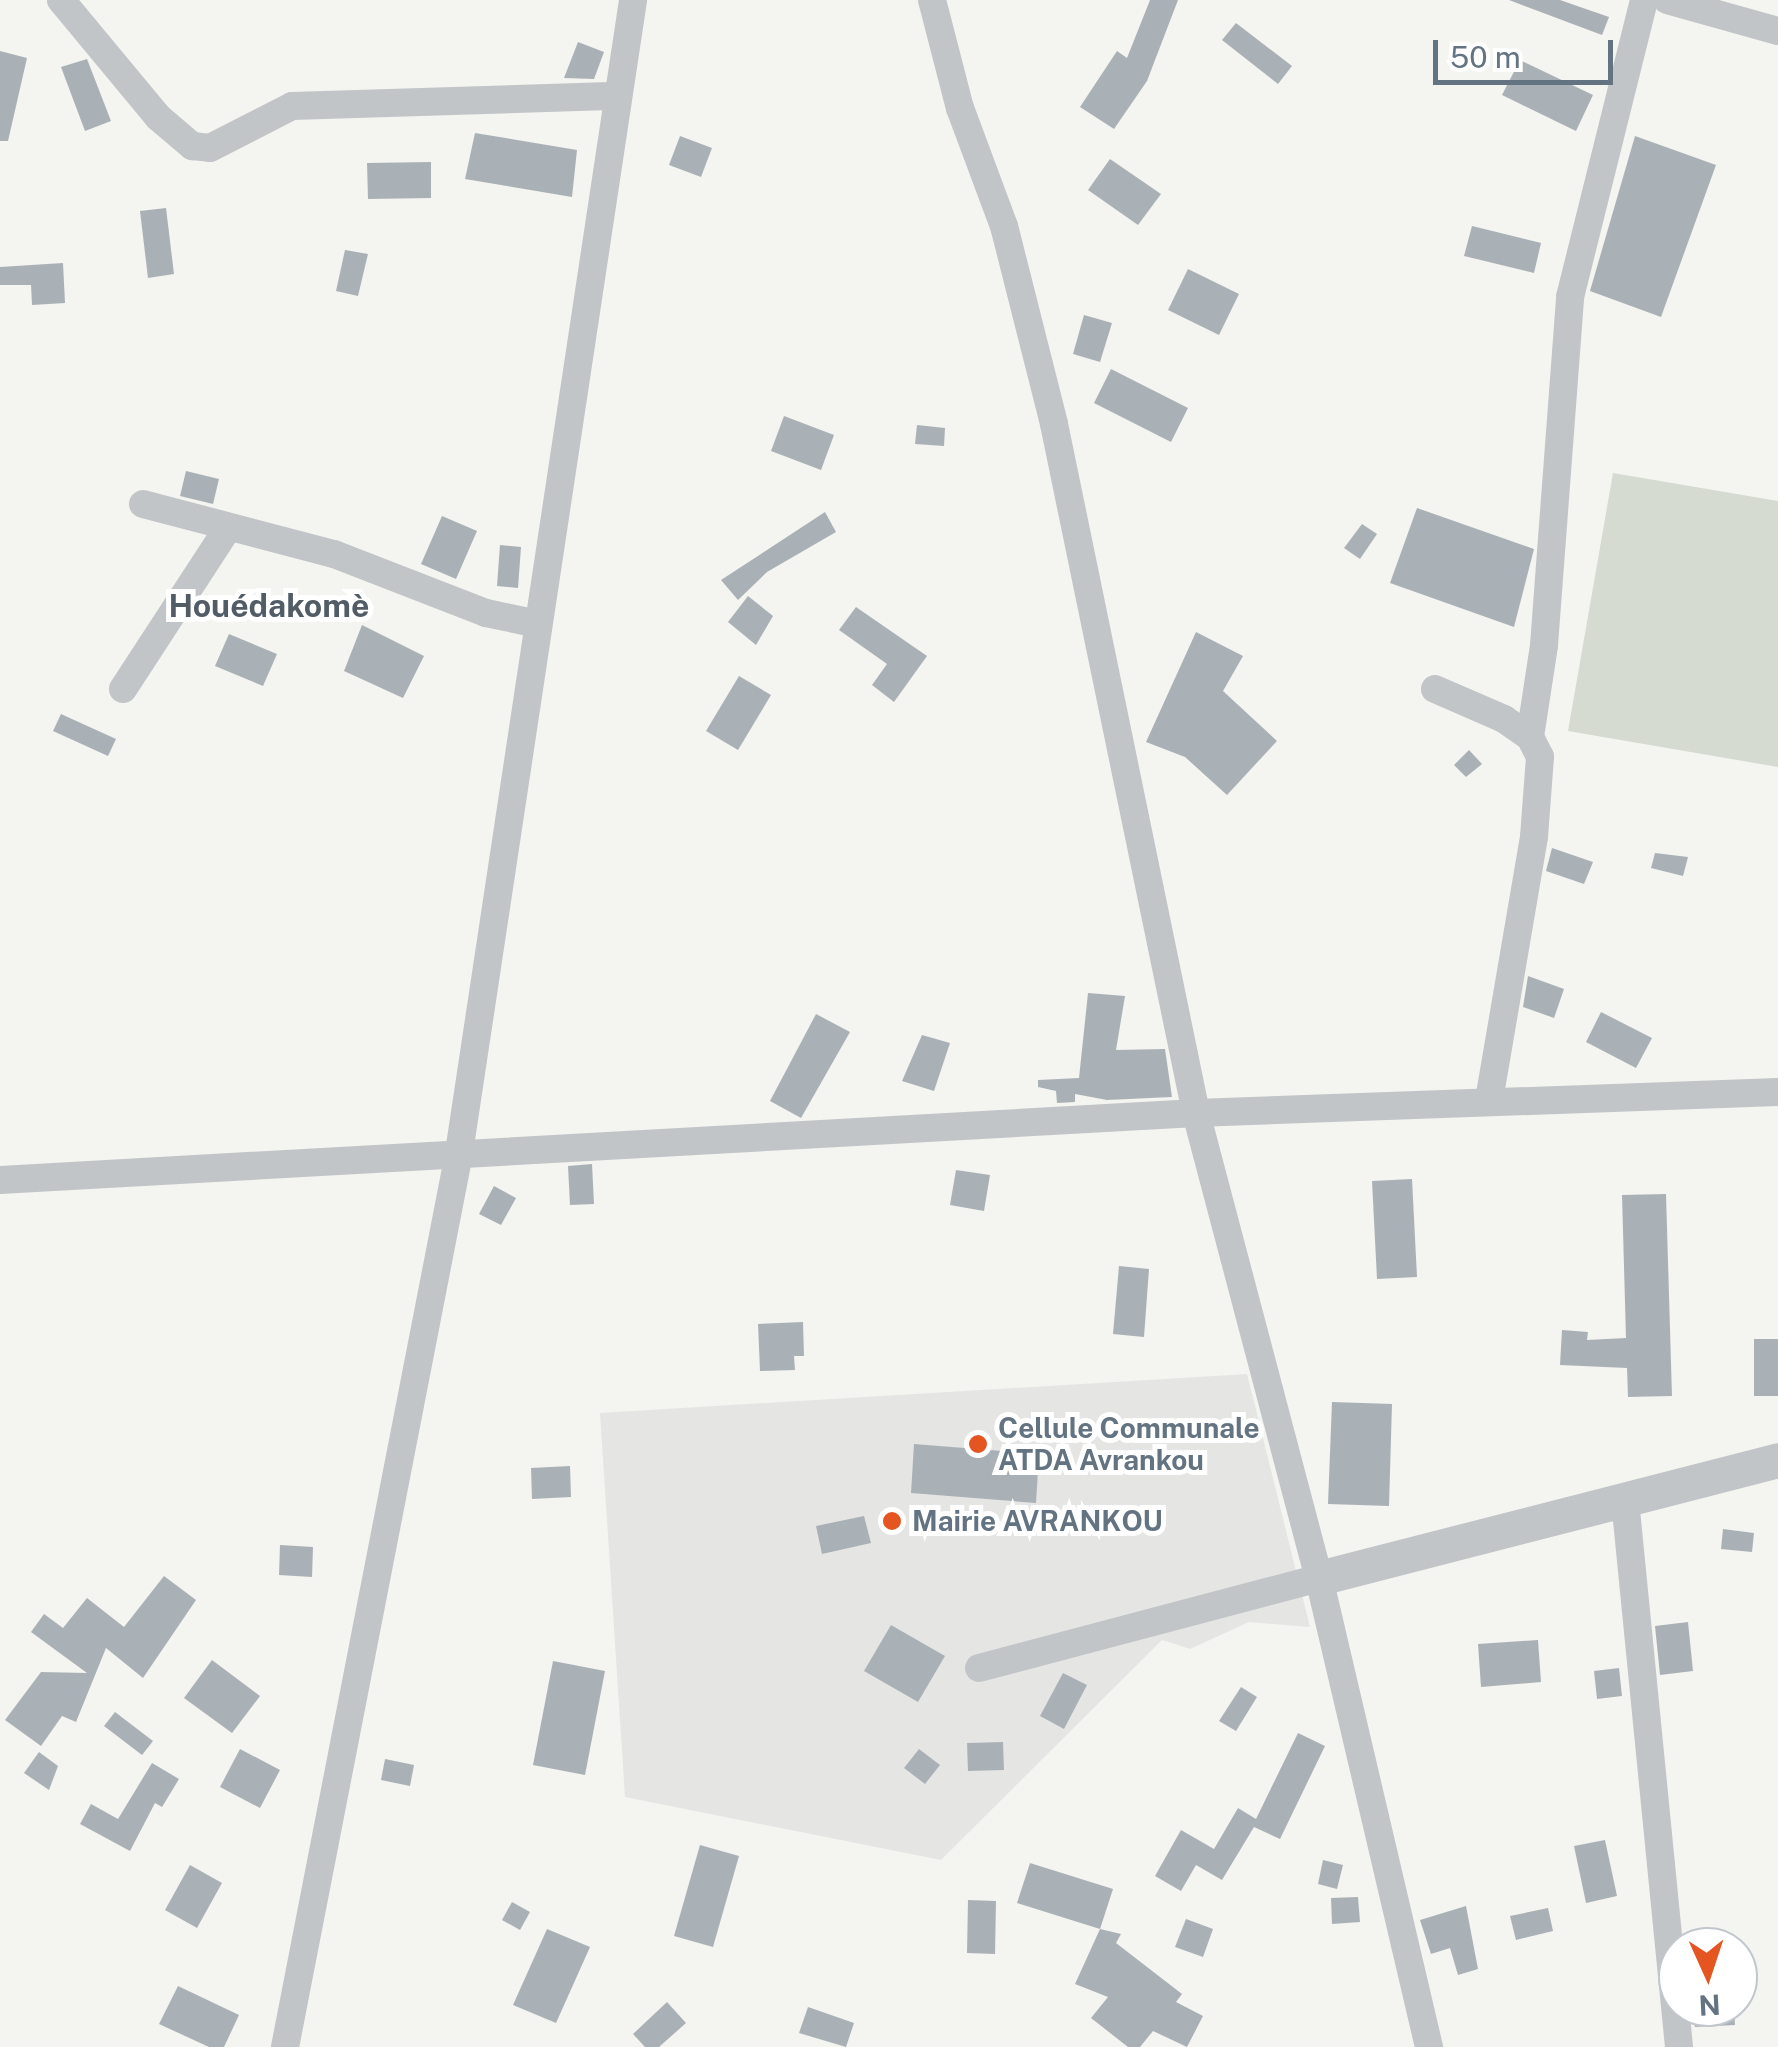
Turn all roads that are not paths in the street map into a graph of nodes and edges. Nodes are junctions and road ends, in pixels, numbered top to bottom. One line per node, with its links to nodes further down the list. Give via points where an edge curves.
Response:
1 (61, 0): 7 (street, via 158,117 192,146 210,148 292,106)
2 (633, 0): 7 (street)
3 (932, 0): 16 (street, via 960,108 1004,226 1054,424)
4 (1644, 0): 13 (street, via 1570,297 1544,645)
5 (1667, 0): 6 (street)
6 (1778, 30)
7 (618, 96): 10 (street)
8 (144, 504): 9 (street)
9 (226, 530): 10 (street, via 334,554 486,613); 11 (street)
10 (538, 624): 17 (street)
11 (122, 688)
12 (1436, 689): 13 (street)
13 (1530, 737): 15 (street, via 1540,757 1536,818)
14 (1778, 1092): 15 (street)
15 (1489, 1100): 16 (street)
16 (1196, 1113): 17 (street); 21 (street)
17 (458, 1158): 18 (street); 23 (street)
18 (0, 1180)
19 (1778, 1460): 20 (street)
20 (1625, 1500): 21 (street); 25 (street)
21 (1319, 1578): 22 (street); 24 (street)
22 (979, 1668)
23 (285, 2047)
24 (1429, 2047)
25 (1680, 2047)

